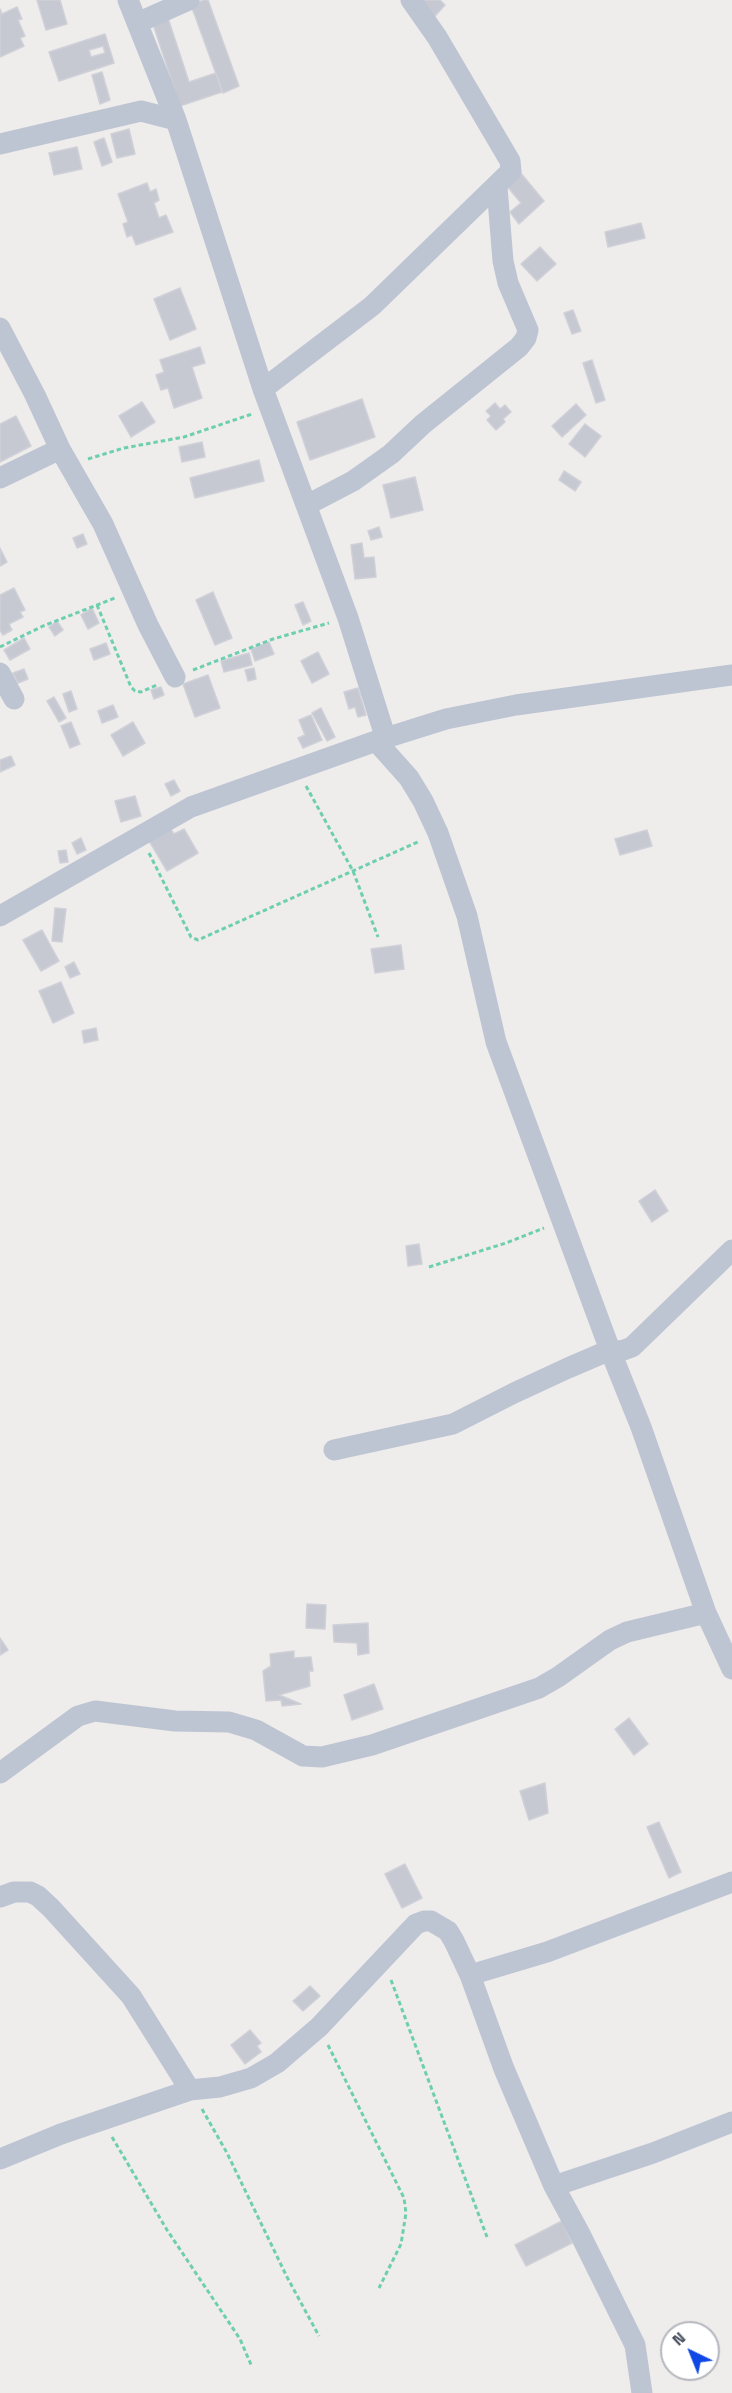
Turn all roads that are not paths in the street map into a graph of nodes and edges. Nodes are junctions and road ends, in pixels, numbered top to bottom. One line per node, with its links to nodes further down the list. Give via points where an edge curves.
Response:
1 (128, 0): 4 (street)
2 (189, 0): 4 (street)
3 (411, 0): 7 (street, via 510,161 511,171)
4 (137, 23): 5 (street)
5 (176, 120): 6 (street, via 141,111); 9 (street)
6 (0, 144)
7 (497, 187): 9 (street); 12 (street, via 503,261 528,330 526,338 391,454 353,481)
8 (0, 328): 10 (street)
9 (267, 399): 12 (street)
10 (65, 457): 11 (street); 15 (street, via 104,524)
11 (0, 478)
12 (307, 505): 17 (street, via 348,618)
13 (0, 673): 16 (street)
14 (732, 675): 17 (street, via 516,705 446,719)
15 (175, 677)
16 (14, 699)
17 (381, 740): 18 (street, via 191,807); 20 (street, via 409,778 438,833 468,915 496,1041)
18 (0, 916)
19 (732, 1250): 20 (street, via 632,1347)
20 (610, 1350): 21 (street, via 453,1424); 22 (street)
21 (334, 1450)
22 (706, 1613): 23 (street); 24 (street, via 627,1632 538,1688 372,1745 322,1758 303,1756 256,1730 229,1722 175,1721 95,1711 78,1716)
23 (731, 1661)
24 (0, 1773)
25 (730, 1887): 27 (street)
26 (0, 1897): 28 (street, via 30,1892 51,1908 131,1996)
27 (470, 1975): 28 (street, via 448,1931 431,1922 416,1924 320,2027 277,2063 251,2078); 31 (street, via 504,2069)
28 (190, 2090): 30 (street)
29 (732, 2122): 31 (street)
30 (0, 2159)
31 (554, 2186): 32 (street, via 635,2345)
32 (642, 2393)

